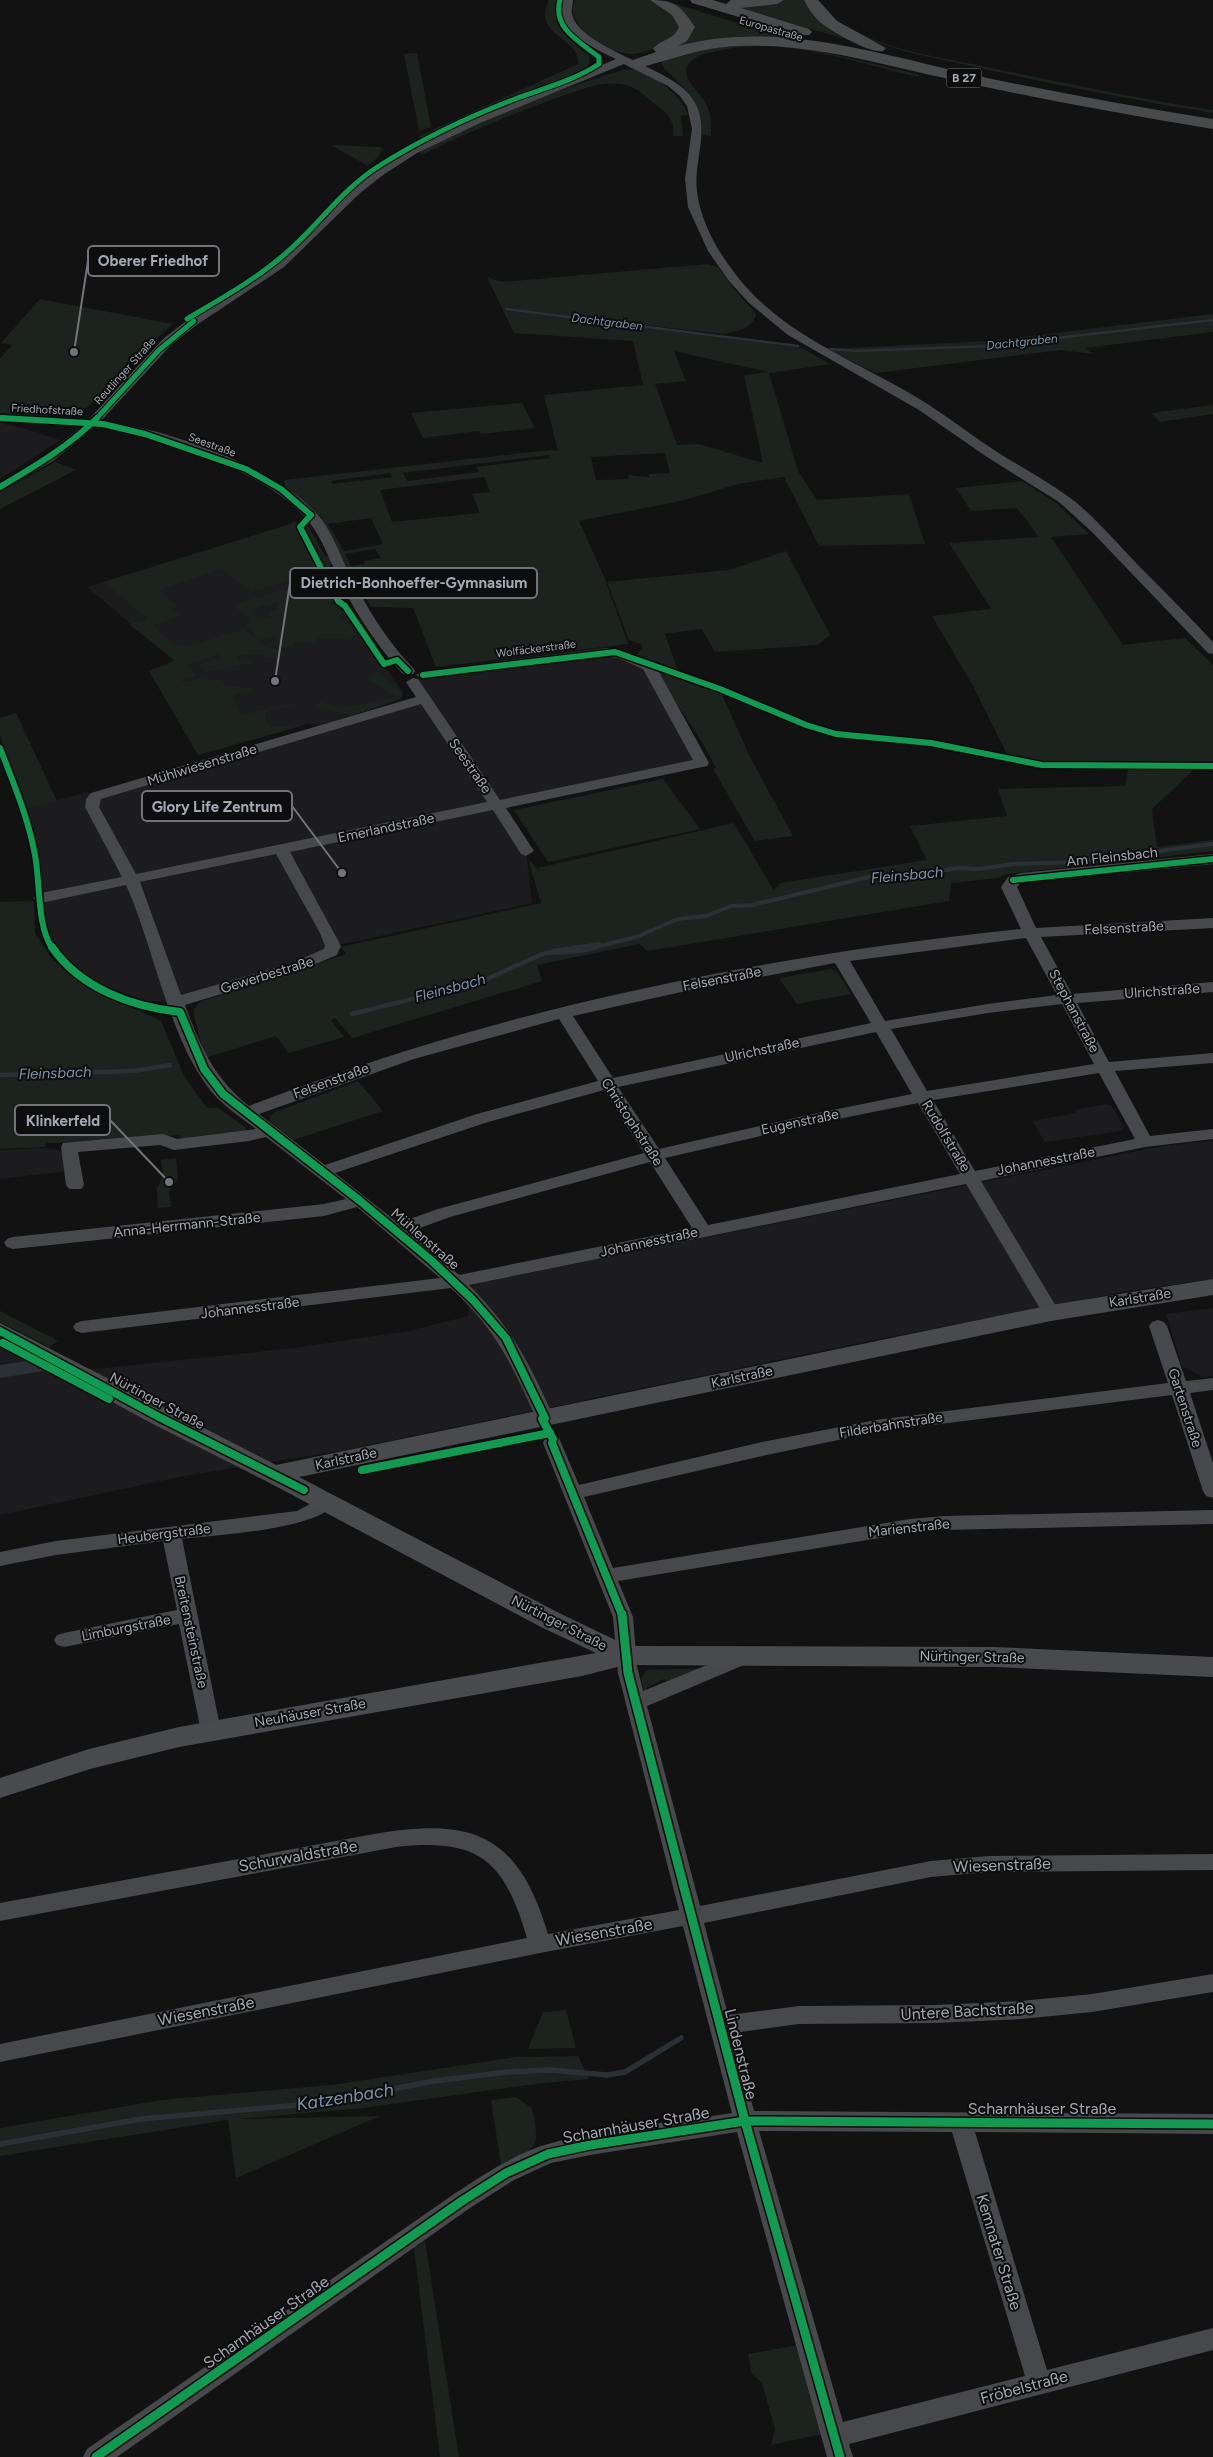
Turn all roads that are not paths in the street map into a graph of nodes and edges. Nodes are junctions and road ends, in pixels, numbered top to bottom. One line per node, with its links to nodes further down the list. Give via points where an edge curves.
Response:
1 (568, 0): 8 (street, via 565,12 571,26)
2 (656, 0): 12 (highway, via 683,18 686,32 673,44)
3 (676, 0): 10 (highway, Europastraße / B 27)
4 (697, 0): 9 (highway, B 27)
5 (708, 0): 6 (highway, via 742,5)
6 (777, 0)
7 (811, 0): 9 (highway, via 821,15 836,28)
8 (604, 49): 12 (street); 13 (street)
9 (886, 53): 16 (highway, B 27, via 1045,88)
10 (865, 54): 11 (highway, via 749,40 702,44); 17 (highway, B 27, via 1044,94)
11 (660, 56): 12 (highway); 14 (highway, via 656,65)
12 (631, 62): 13 (street); 14 (street); 15 (street)
13 (607, 66): 15 (street)
14 (663, 78): 21 (street, via 685,95 698,117 690,176 691,194 699,220 731,275 754,301 786,329 815,348 910,398 1064,499)
15 (570, 82): 19 (street, Reutlinger Straße, via 476,120 395,162 355,192 280,265 194,321 155,354)
16 (1213, 118)
17 (1213, 124)
18 (0, 418): 19 (street, Friedhofstraße)
19 (93, 424): 20 (street, Reutlinger Straße, via 49,458); 22 (street, Seestraße, via 132,430 209,455 262,478 296,500 318,524 368,620 391,653)
20 (0, 487)
21 (1213, 650)
22 (414, 676): 23 (street, Seestraße); 24 (street, Wolfäckerstraße, via 606,652 621,654 649,666)
23 (423, 699): 25 (street, Seestraße); 29 (street, Mühlwiesenstraße, via 96,796 92,807)
24 (702, 763): 25 (street, Emerlandstraße)
25 (497, 805): 26 (street, Emerlandstraße); 27 (street, Seestraße)
26 (281, 849): 29 (street, Emerlandstraße); 37 (street, Gewerbestraße, via 328,933 333,946 331,952 298,966)
27 (526, 851)
28 (1213, 859): 30 (street, Am Fleinsbach)
29 (132, 880): 31 (street, Emerlandstraße); 37 (street, Mühlwiesenstraße)
30 (1014, 880): 33 (street, Stephanstraße, via 1009,891)
31 (41, 898)
32 (1213, 923): 33 (street, Felsenstraße)
33 (1032, 933): 34 (street, Felsenstraße); 36 (street, Stephanstraße)
34 (840, 958): 38 (street, Felsenstraße); 39 (street, Rudolfstraße)
35 (1213, 987): 36 (street, Ulrichstraße)
36 (1067, 999): 39 (street, Ulrichstraße); 41 (street, Stephanstraße)
37 (176, 1002): 44 (street, Mühlwiesenstraße, via 204,1069 223,1094)
38 (562, 1012): 42 (street, Christophstraße); 44 (street, Felsenstraße, via 407,1054)
39 (881, 1027): 42 (street, Ulrichstraße, via 696,1063); 43 (street, Rudolfstraße)
40 (1213, 1058): 41 (street, Eugenstraße)
41 (1104, 1067): 43 (street, Eugenstraße); 47 (street, Stephanstraße)
42 (608, 1084): 48 (street, Christophstraße); 49 (street, Ulrichstraße, via 451,1127)
43 (923, 1097): 48 (street, Eugenstraße); 50 (street, Rudolfstraße)
44 (247, 1113): 45 (street, Mühlenstraße)
45 (270, 1130): 49 (street, Mühlenstraße); 51 (street, via 249,1136 174,1145 163,1139 70,1147)
46 (1213, 1134): 47 (street, Johannesstraße)
47 (1145, 1142): 50 (street, Johannesstraße)
48 (654, 1155): 53 (street, Eugenstraße, via 484,1201); 54 (street, Christophstraße)
49 (323, 1172): 52 (street, Mühlenstraße)
50 (970, 1176): 54 (street, Johannesstraße); 58 (street, Rudolfstraße)
51 (75, 1185)
52 (360, 1200): 53 (street, Mühlenstraße); 55 (street, Anna-Herrmann-Straße, via 324,1210)
53 (396, 1230): 56 (street, Mühlenstraße)
54 (703, 1231): 56 (street, Johannesstraße)
55 (13, 1243)
56 (455, 1282): 60 (street, Johannesstraße); 64 (street, Mühlenstraße, via 506,1338)
57 (1213, 1287): 58 (main road, Karlstraße)
58 (1051, 1313): 64 (main road, Karlstraße)
59 (1158, 1326): 63 (street, Gartenstraße)
60 (82, 1327)
61 (0, 1331): 66 (main road, Nürtinger Straße)
62 (1213, 1384): 63 (street, Filderbahnstraße)
63 (1178, 1389): 67 (street, Gartenstraße); 68 (street, Filderbahnstraße, via 876,1426)
64 (545, 1418): 66 (main road, Karlstraße)
65 (552, 1443): 68 (street)
66 (273, 1474): 69 (main road, Nürtinger Straße)
67 (1213, 1491)
68 (574, 1493): 73 (street)
69 (326, 1503): 71 (street, Heubergstraße, via 300,1517); 76 (main road, Nürtinger Straße, via 550,1620)
70 (1213, 1517): 73 (street, Marienstraße, via 910,1526)
71 (171, 1534): 72 (street, Heubergstraße); 74 (street, Breitensteinstraße)
72 (0, 1558)
73 (608, 1576): 76 (street, via 623,1617)
74 (187, 1615): 75 (street, Limburgstraße); 80 (street, Breitensteinstraße)
75 (64, 1640)
76 (625, 1655): 77 (main road, Nürtinger Straße); 79 (street, Lindenstraße); 80 (main road, Neuhäuser Straße, via 582,1666)
77 (744, 1657): 78 (main road, Nürtinger Straße, via 994,1657); 79 (street)
78 (1213, 1667)
79 (637, 1702): 84 (street, Lindenstraße)
80 (211, 1730): 81 (main road, Neuhäuser Straße, via 88,1759)
81 (0, 1788)
82 (1213, 1862): 84 (street, Wiesenstraße, via 989,1864 931,1868)
83 (0, 1912): 85 (street, Schurwaldstraße, via 430,1834 452,1836 473,1843 502,1863 523,1892)
84 (692, 1917): 85 (street, Wiesenstraße); 87 (street, Lindenstraße)
85 (540, 1944): 88 (street, Wiesenstraße)
86 (1213, 1983): 87 (street, Untere Bachstraße, via 1092,2003 1021,2010 926,2015 799,2015)
87 (720, 2025): 89 (street, Lindenstraße)
88 (0, 2053)
89 (745, 2121): 90 (street, Scharnhäuser Straße); 94 (street, Lindenstraße); 95 (street, Scharnhäuser Straße, via 568,2149 512,2170 416,2232)
90 (960, 2122): 91 (street, Scharnhäuser Straße); 93 (street, Kemnater Straße)
91 (1213, 2124)
92 (1213, 2339): 93 (street, Fröbelstraße)
93 (1039, 2383): 94 (street, Fröbelstraße)
94 (838, 2446)
95 (96, 2457)

